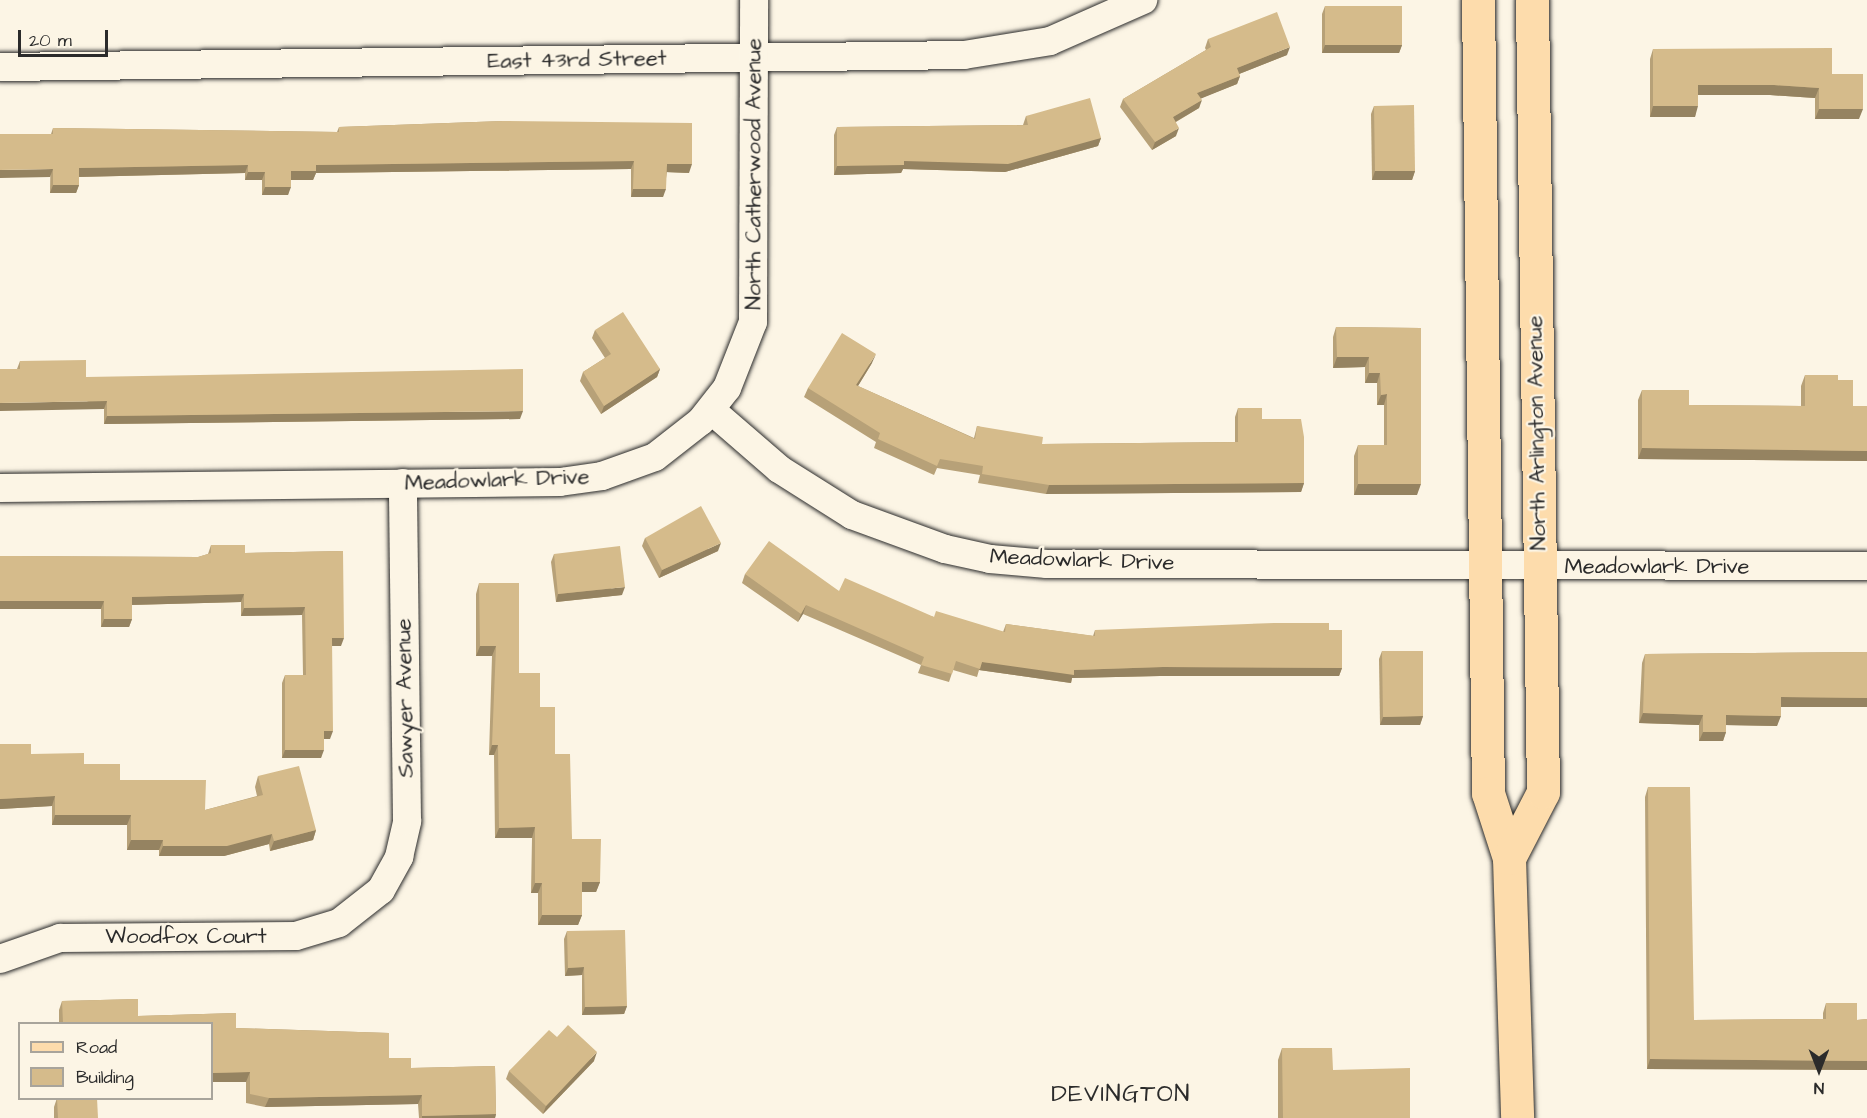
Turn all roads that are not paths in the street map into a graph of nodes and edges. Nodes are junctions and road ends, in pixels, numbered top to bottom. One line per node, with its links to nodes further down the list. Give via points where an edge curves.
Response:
1 (754, 0): 5 (street, North Catherwood Avenue)
2 (1143, 0): 5 (street, East 43rd Street, via 1077,32 1007,49 964,55)
3 (1478, 0): 10 (main road, North Arlington Avenue)
4 (1532, 0): 12 (main road, North Arlington Avenue)
5 (754, 57): 6 (street, East 43rd Street); 7 (street, North Catherwood Avenue, via 756,308 740,361)
6 (0, 67)
7 (711, 410): 8 (street, Meadowlark Drive, via 655,456 602,476 560,482); 10 (street, Meadowlark Drive, via 779,469 852,515 945,549 990,559 1047,564)
8 (403, 483): 9 (street, Meadowlark Drive); 14 (street, Sawyer Avenue, via 407,821 391,874)
9 (0, 488)
10 (1484, 565): 12 (street, Meadowlark Drive); 13 (main road, North Arlington Avenue, via 1488,793)
11 (1867, 566): 12 (street, Meadowlark Drive)
12 (1538, 568): 13 (main road, North Arlington Avenue, via 1543,792)
13 (1509, 858): 16 (main road, North Arlington Avenue)
14 (368, 903): 15 (street, Woodfox Court, via 339,923 296,936 60,938)
15 (0, 959)
16 (1517, 1118)

